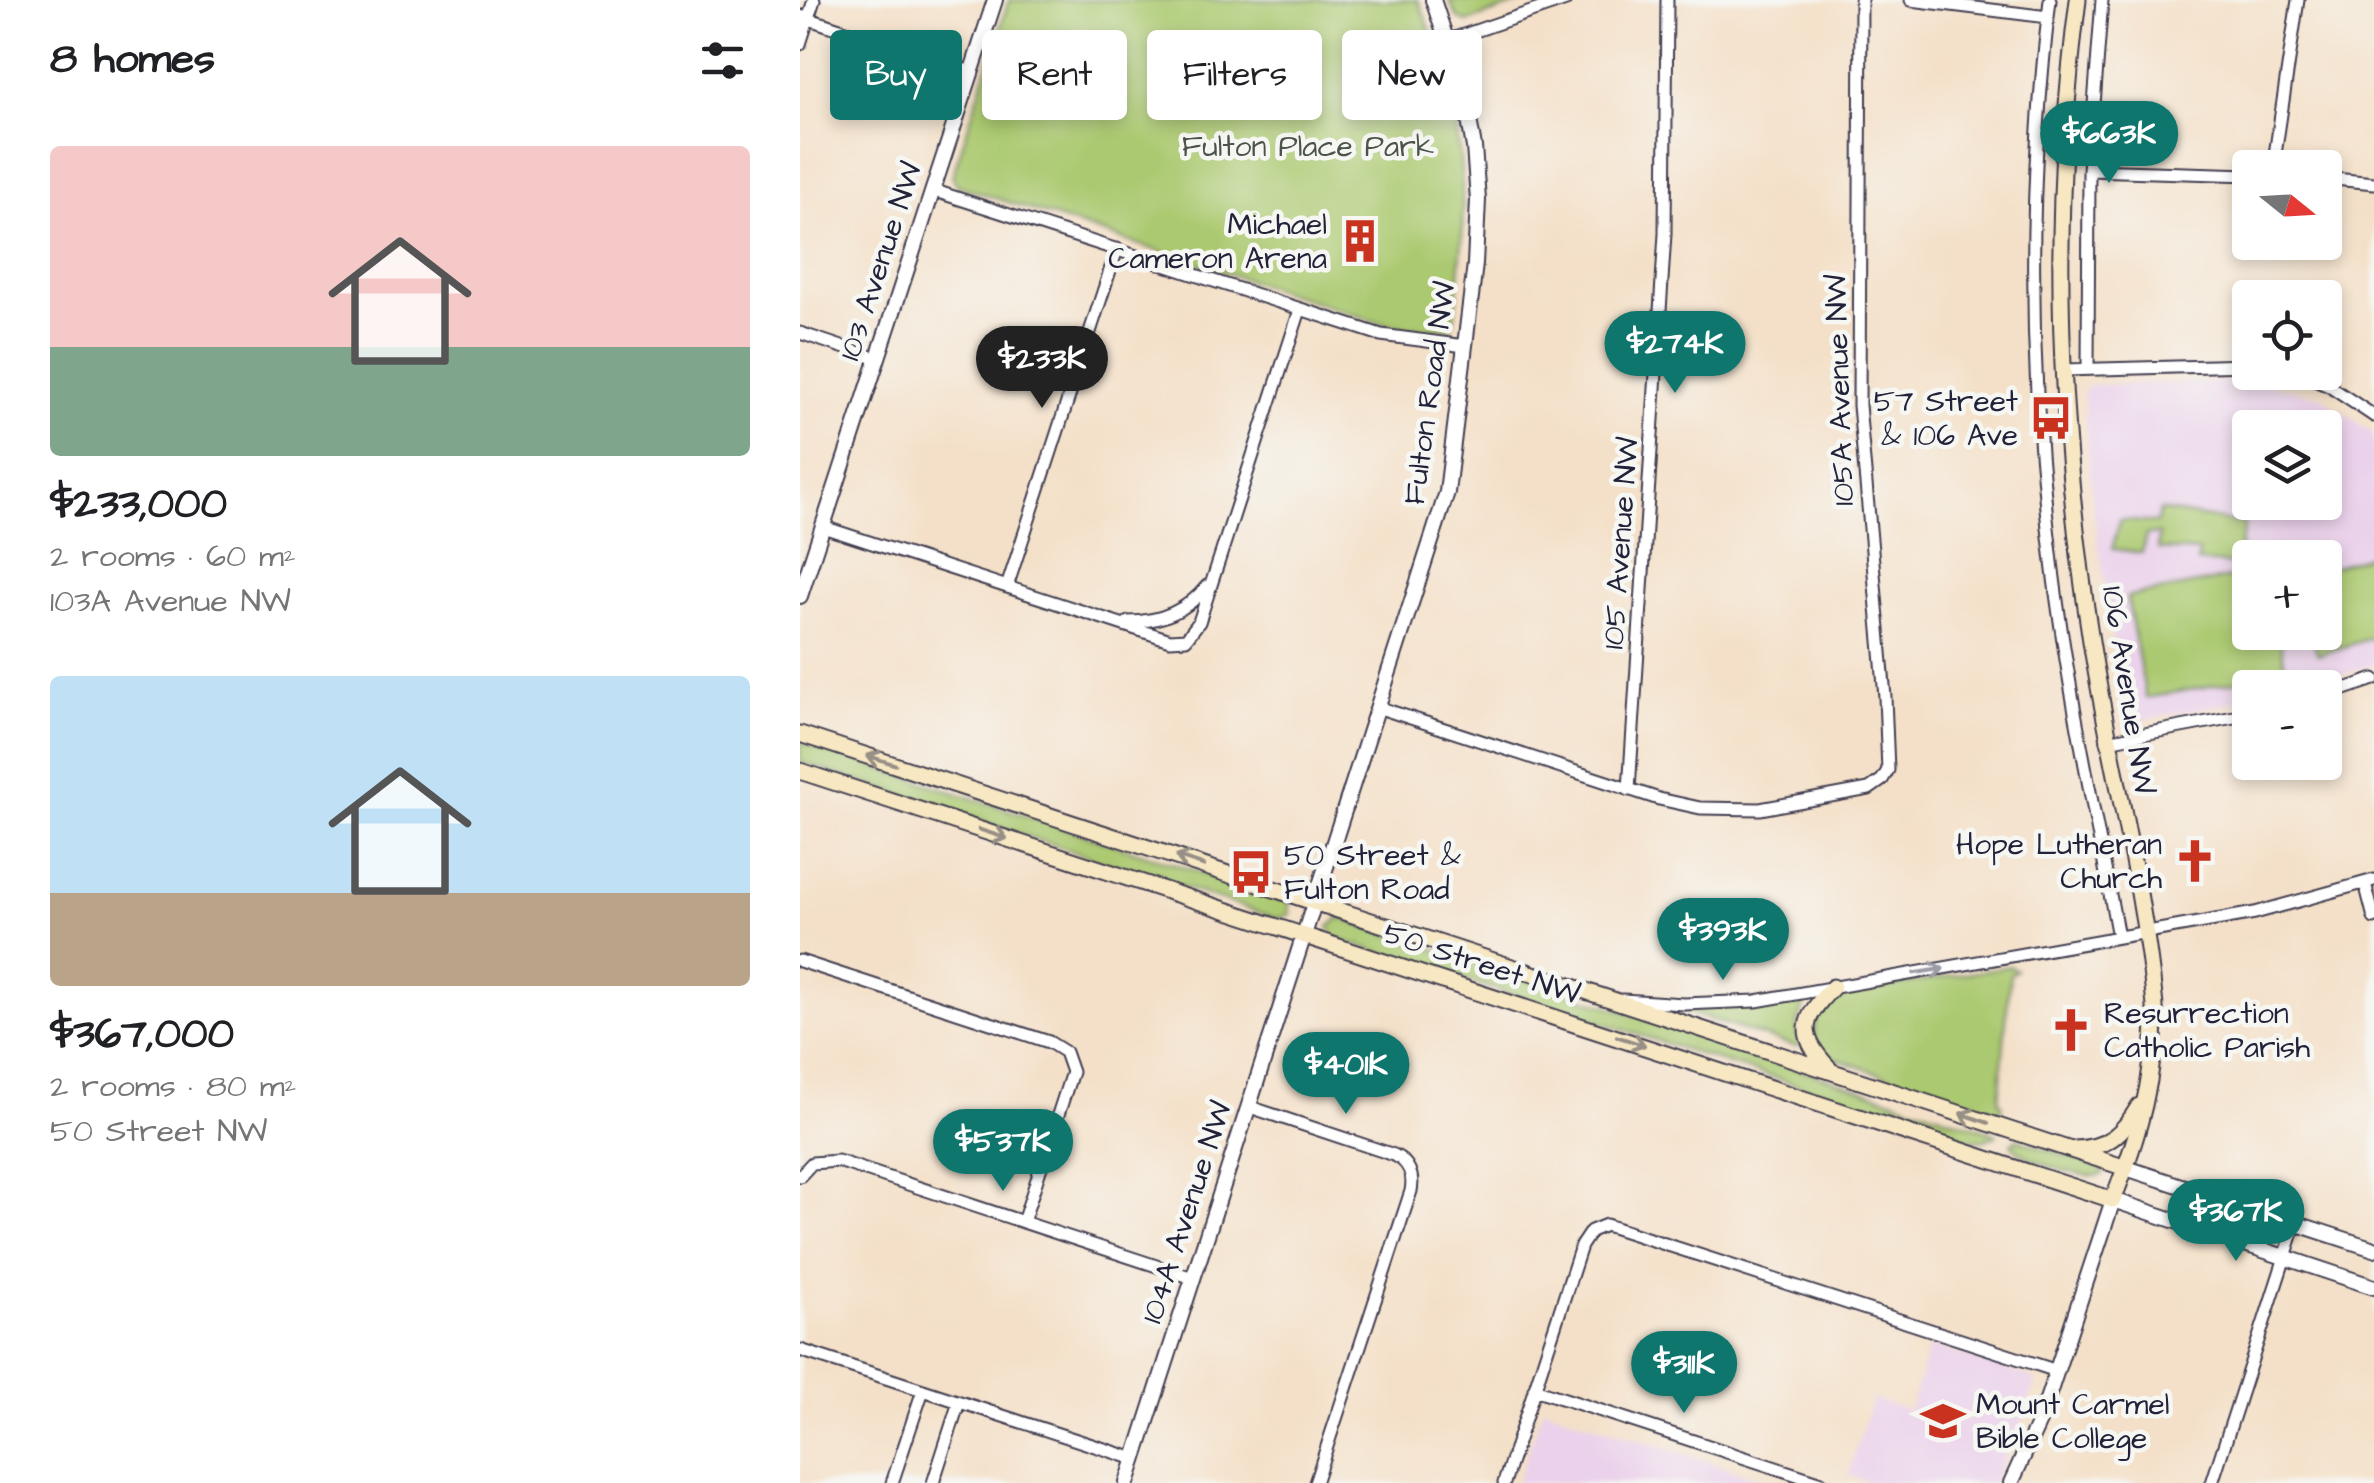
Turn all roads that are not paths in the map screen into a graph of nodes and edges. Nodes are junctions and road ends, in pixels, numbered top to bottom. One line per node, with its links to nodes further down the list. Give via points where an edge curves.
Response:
1 (814, 0): 12 (street)
2 (995, 0): 17 (street, 103 Avenue NW)
3 (1433, 0): 14 (street, Fulton Road NW)
4 (1566, 0): 15 (street)
5 (1667, 0): 47 (street, 105 Avenue NW, via 1664,234)
6 (1860, 0): 47 (street, 105A Avenue NW, via 1859,406 1890,760 1886,776 1869,789 1746,810 1687,806)
7 (1911, 0): 13 (street)
8 (2050, 0): 13 (street, 106 Avenue NW)
9 (2078, 0): 32 (main road, 106 Avenue NW, via 2064,172)
10 (2102, 0): 20 (street)
11 (2298, 0): 19 (street)
12 (804, 17): 16 (street); 17 (street)
13 (2048, 17): 53 (street, 106 Avenue NW, via 2034,214 2039,424 2063,636)
14 (1445, 30)
15 (1478, 30)
16 (800, 44)
17 (971, 72): 24 (street, 103 Avenue NW)
18 (1470, 120): 28 (street, Fulton Road NW, via 1476,247)
19 (2276, 150)
20 (2088, 170): 21 (street); 31 (street)
21 (2232, 174)
22 (2342, 180): 23 (street)
23 (2374, 183)
24 (932, 190): 25 (street); 29 (street, 103 Avenue NW)
25 (1118, 249): 26 (street); 37 (street)
26 (1300, 310): 28 (street, via 1393,338); 36 (street)
27 (800, 333): 29 (street)
28 (1466, 346): 42 (street, Fulton Road NW, via 1444,508)
29 (878, 359): 35 (street, 103 Avenue NW)
30 (2232, 365): 31 (street)
31 (2088, 369): 32 (street)
32 (2063, 370): 45 (main road, 106 Avenue NW, via 2077,536)
33 (2336, 390): 34 (street)
34 (2374, 416)
35 (823, 527): 37 (street); 38 (street, 103 Avenue NW)
36 (1213, 578): 39 (street, via 1173,614); 39 (street, via 1199,622 1186,639)
37 (1007, 586): 39 (street)
38 (800, 596)
39 (1114, 622)
40 (2374, 680): 41 (street)
41 (2342, 690)
42 (1380, 708): 47 (street); 49 (street, Fulton Road NW)
43 (2232, 717): 45 (street)
44 (800, 734): 49 (main road, 50 Street NW, one-way to 44)
45 (2108, 740): 51 (main road, 106 Avenue NW)
46 (800, 771): 52 (main road, 50 Street NW, one-way to 52)
47 (1629, 790)
48 (2370, 881): 50 (street); 51 (street, via 2273,909)
49 (1316, 902): 52 (street, 104A Avenue NW); 56 (main road, 50 Street NW)
50 (2374, 918)
51 (2144, 933): 53 (street); 58 (main road, 106 Avenue NW, via 2155,1006)
52 (1306, 935): 59 (street, 104A Avenue NW); 63 (main road, 50 Street NW, one-way to 63)
53 (2118, 937): 55 (street, one-way to 53)
54 (800, 961): 64 (street, via 1049,1042 1069,1058 1070,1078)
55 (1832, 987): 56 (street, via 1712,1004); 57 (main road, via 1807,1027 1815,1054)
56 (1614, 999): 57 (main road, 50 Street NW)
57 (1831, 1070): 60 (main road, 50 Street NW, one-way to 57)
58 (2149, 1092): 60 (main road, via 2113,1140); 61 (main road, 106 Avenue NW)
59 (1250, 1107): 68 (street, 104A Avenue NW); 80 (street, via 1402,1158 1410,1170 1411,1191)
60 (2066, 1149): 61 (main road, 50 Street NW)
61 (2126, 1168): 63 (main road, 106 Avenue NW); 65 (street, 50 Street NW)
62 (800, 1176): 64 (street, via 812,1163 838,1162)
63 (2113, 1200): 67 (street, 50 Street NW); 71 (street, 106 Avenue NW)
64 (1023, 1222): 68 (street)
65 (2296, 1224): 66 (street, 50 Street NW); 67 (street)
66 (2374, 1249)
67 (2285, 1258): 69 (street, 50 Street NW); 76 (street)
68 (1194, 1278): 75 (street, 104A Avenue NW)
69 (2374, 1287)
70 (800, 1350): 73 (street)
71 (2056, 1371): 72 (street, via 1612,1226 1597,1227 1581,1246); 83 (street, 106 Avenue NW)
72 (1534, 1389): 81 (street); 82 (street)
73 (922, 1390): 74 (street); 77 (street)
74 (959, 1402): 75 (street); 78 (street)
75 (1135, 1459): 79 (street, 104A Avenue NW)
76 (2213, 1482)
77 (892, 1483)
78 (933, 1483)
79 (1127, 1483)
80 (1315, 1483)
81 (1504, 1483)
82 (1822, 1483)
83 (2011, 1483)

